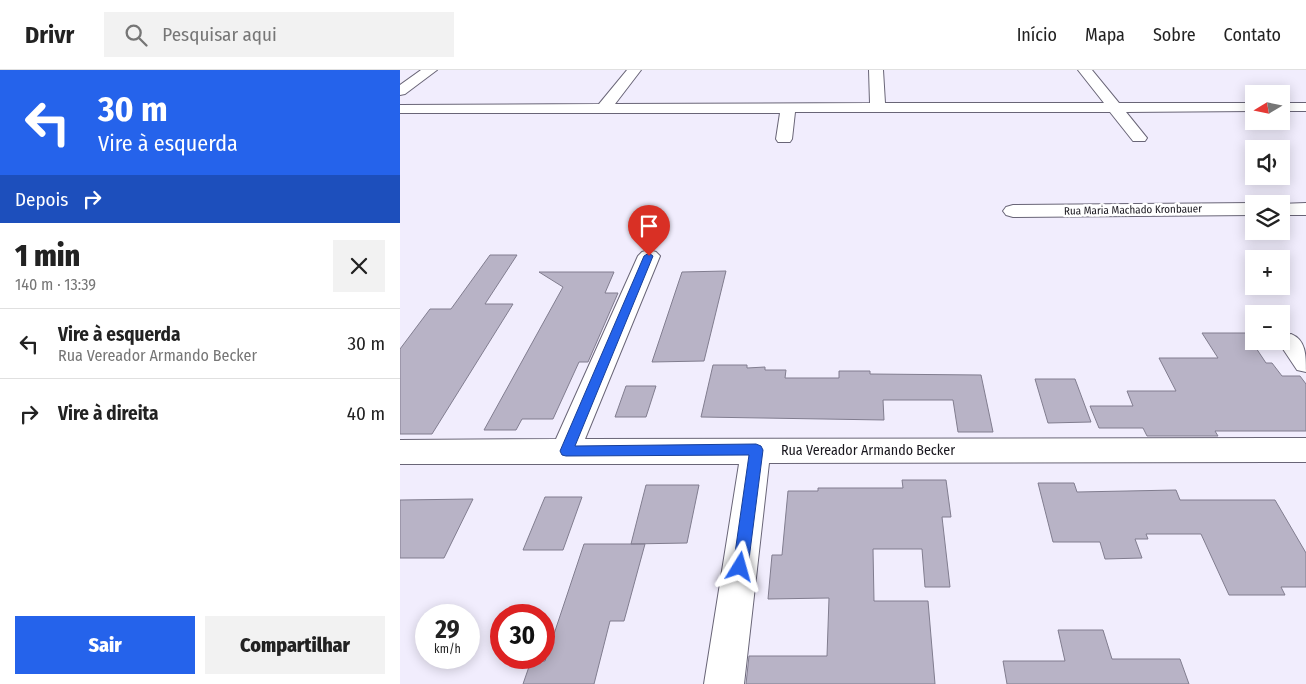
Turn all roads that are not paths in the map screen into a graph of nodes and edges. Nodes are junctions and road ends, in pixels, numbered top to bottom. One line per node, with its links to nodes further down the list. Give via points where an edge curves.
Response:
1 (430, 70): 5 (street)
2 (634, 70): 9 (street)
3 (876, 70): 11 (street)
4 (1085, 70): 12 (street)
5 (400, 91)
6 (1245, 107): 12 (street)
7 (1290, 107): 8 (street)
8 (1306, 107)
9 (604, 108): 10 (street); 13 (street)
10 (788, 108): 11 (street); 15 (street)
11 (878, 108): 12 (street)
12 (1115, 108): 14 (street)
13 (400, 109)
14 (1138, 138)
15 (784, 139)
16 (1245, 209): 19 (street, Rua Maria Machado Kronbauer)
17 (1290, 209): 18 (street)
18 (1306, 209)
19 (1013, 212)
20 (649, 256): 25 (street)
21 (1291, 343): 22 (street)
22 (1306, 363)
23 (756, 450): 24 (street, Rua Vereador Armando Becker); 25 (street, Rua Vereador Armando Becker); 27 (street)
24 (1306, 450)
25 (566, 451): 26 (street, Rua Vereador Armando Becker)
26 (400, 452)
27 (724, 684)

